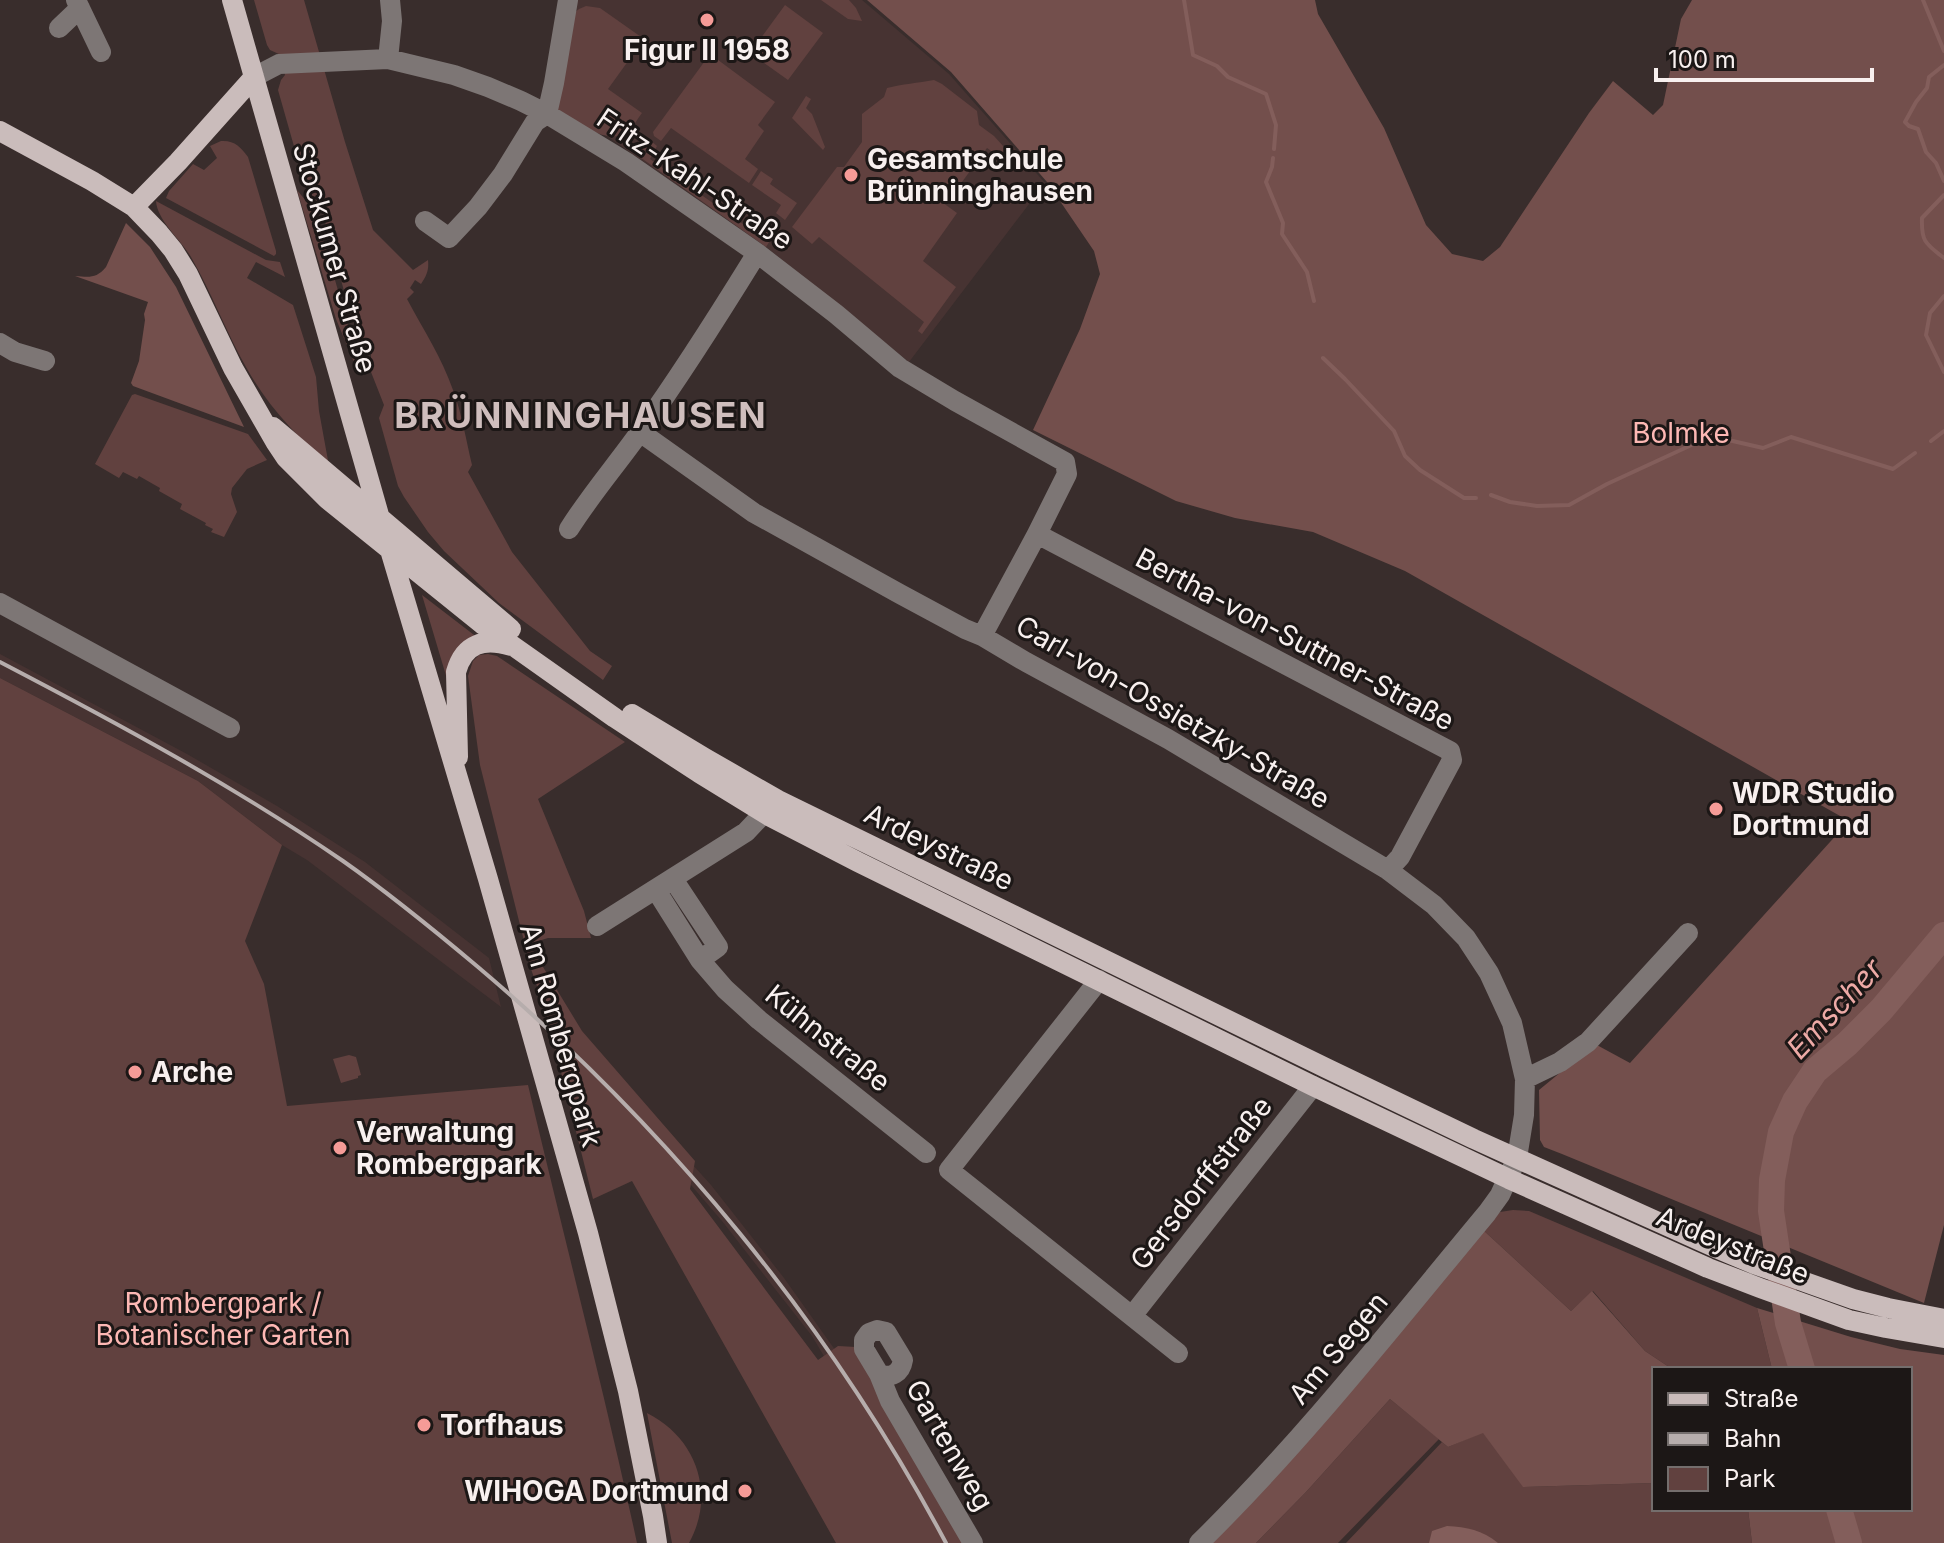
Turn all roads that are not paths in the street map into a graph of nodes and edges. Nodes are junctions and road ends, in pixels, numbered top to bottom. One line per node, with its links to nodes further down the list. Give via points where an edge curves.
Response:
1 (232, 0): 8 (main road, Stockumer Straße)
2 (390, 0): 7 (street)
3 (568, 0): 9 (street)
4 (78, 4): 5 (street); 6 (street)
5 (59, 28)
6 (101, 52)
7 (388, 59): 8 (street, Fritz-Kahl-Straße, via 279,64); 9 (street, Fritz-Kahl-Straße, via 454,75)
8 (254, 77): 11 (main road); 18 (main road, Stockumer Straße)
9 (547, 114): 12 (street, via 535,122 503,174 449,238); 13 (street, Fritz-Kahl-Straße)
10 (2, 137): 11 (main road, Ardeystraße)
11 (134, 207): 16 (main road, Ardeystraße, via 188,274)
12 (425, 221)
13 (757, 253): 17 (street); 20 (street, Fritz-Kahl-Straße, via 900,368 1065,462 1067,474)
14 (0, 343): 15 (street)
15 (45, 361)
16 (264, 420): 18 (main road, Ardeystraße); 21 (main road, Ardeystraße, via 286,458 327,499)
17 (640, 432): 19 (street); 23 (street, Carl-von-Ossietzky-Straße, via 754,513)
18 (380, 517): 21 (main road, Stockumer Straße); 27 (main road, Ardeystraße, via 533,646)
19 (569, 529)
20 (1037, 534): 23 (street); 28 (street, Bertha-von-Suttner-Straße, via 1450,751 1452,760)
21 (389, 547): 24 (main road, Ardeystraße); 26 (main road, Am Rombergpark)
22 (0, 603): 25 (street)
23 (982, 636): 28 (street, Carl-von-Ossietzky-Straße)
24 (511, 646): 26 (main road, via 483,643 465,652 459,662); 27 (main road, Ardeystraße, via 625,725)
25 (230, 728)
26 (458, 781): 43 (main road, Am Rombergpark, via 588,1233 628,1391)
27 (769, 805): 29 (street, via 746,832); 32 (main road, Ardeystraße, via 887,876); 36 (main road, Ardeystraße)
28 (1388, 870): 33 (street, Carl-von-Ossietzky-Straße, via 1434,905 1466,938 1489,973 1512,1023)
29 (664, 884): 30 (street); 35 (street, Kühnstraße, via 718,947 700,960 725,989)
30 (597, 926)
31 (1688, 933): 33 (street, via 1588,1042)
32 (1099, 980): 34 (main road, Ardeystraße); 38 (street, Gersdorffstraße, via 949,1170)
33 (1525, 1079): 36 (street, Carl-von-Ossietzky-Straße)
34 (1313, 1086): 37 (main road, Ardeystraße); 38 (street, Gersdorffstraße)
35 (926, 1153)
36 (1517, 1158): 37 (street); 39 (main road, Ardeystraße, via 1754,1264 1853,1299)
37 (1509, 1179): 40 (main road, Ardeystraße, via 1708,1268 1810,1307); 45 (street, Am Segen, via 1487,1213 1309,1428)
38 (1132, 1316): 41 (street, Gersdorffstraße)
39 (1944, 1319)
40 (1944, 1338)
41 (1178, 1353)
42 (879, 1374): 44 (street, Gartenweg)
43 (657, 1543)
44 (973, 1543)
45 (1199, 1543)

